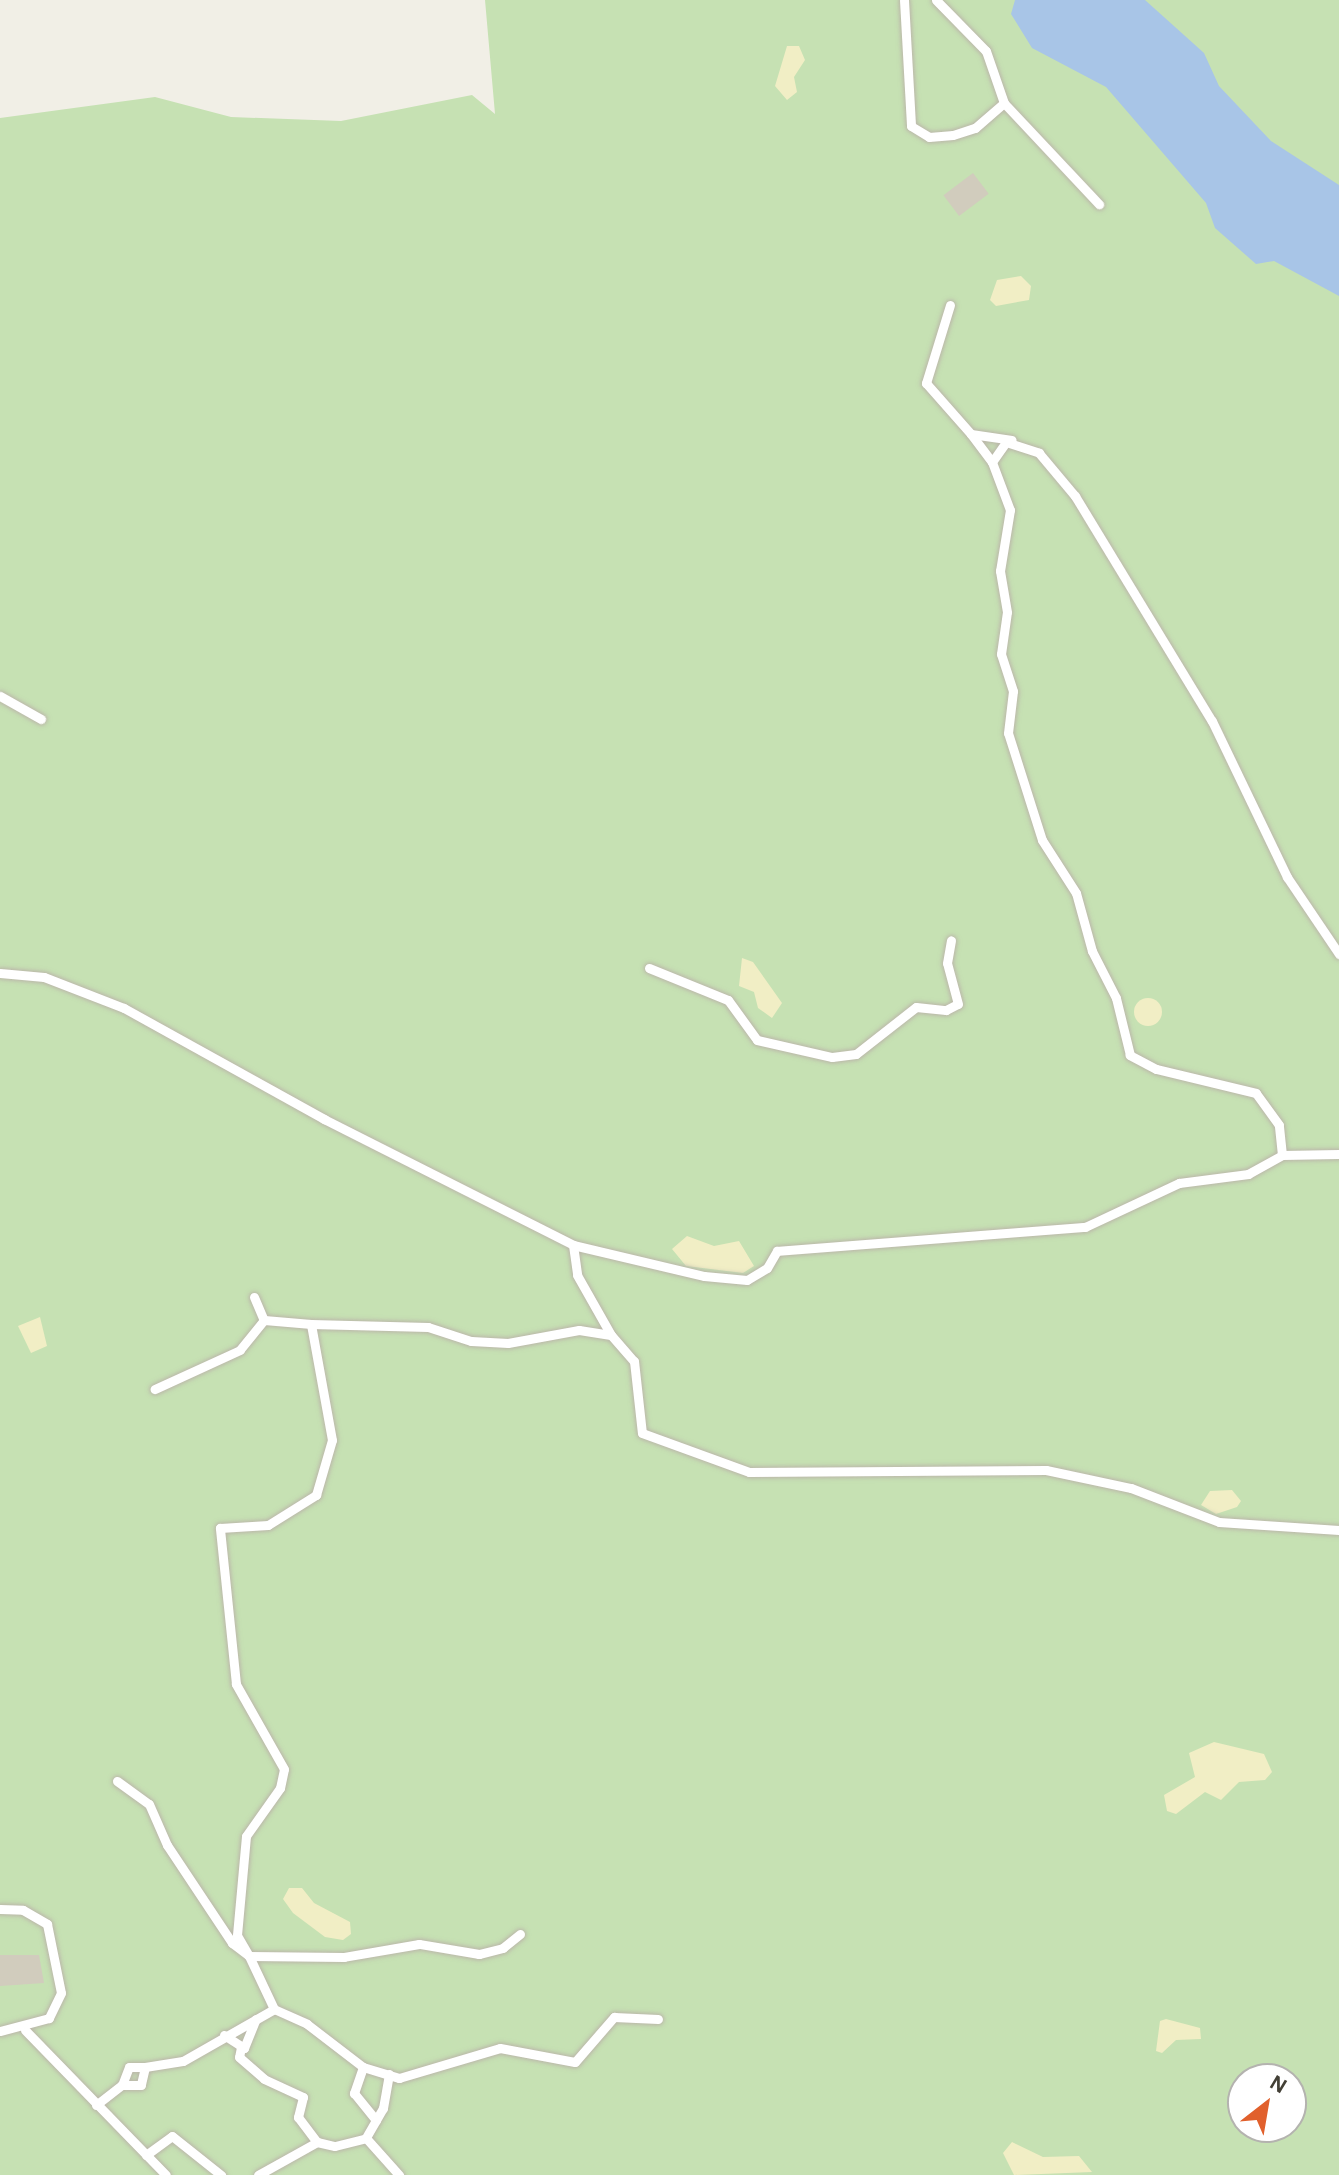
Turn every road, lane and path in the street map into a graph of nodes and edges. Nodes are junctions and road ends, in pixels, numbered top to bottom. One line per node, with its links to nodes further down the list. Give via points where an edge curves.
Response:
1 (904, 0): 5 (lane, via 911,126 929,137 953,135 975,128)
2 (936, 0): 4 (lane)
3 (946, 0): 4 (lane)
4 (950, 13): 5 (lane, via 986,51)
5 (1004, 103): 6 (lane)
6 (1099, 204)
7 (950, 305): 8 (lane, via 926,383)
8 (971, 434): 9 (lane); 10 (lane)
9 (1012, 440): 10 (lane); 14 (lane, via 1039,453 1075,496 1212,721 1287,877)
10 (992, 462): 18 (lane, via 1010,510 1000,571 1007,612 1001,654 1013,691 1009,744 1042,840 1076,893 1092,951 1111,983 1123,1043 1130,1055 1156,1069 1256,1093 1279,1125)
11 (0, 696): 12 (lane)
12 (41, 719)
13 (951, 940): 15 (lane, via 947,963 958,1004 946,1010 916,1007 856,1054 832,1057 757,1040 728,1000)
14 (1339, 954)
15 (649, 968)
16 (0, 973): 19 (lane, via 44,977 124,1008 324,1119)
17 (1339, 1154): 18 (lane)
18 (1282, 1155): 19 (lane, via 1248,1174 1179,1183 1117,1217 1085,1227 777,1251 767,1268 747,1280)
19 (573, 1245): 23 (lane, via 577,1275)
20 (254, 1297): 21 (lane)
21 (264, 1320): 22 (lane); 24 (lane, via 240,1350)
22 (311, 1324): 23 (lane, via 428,1327 495,1342 579,1330); 29 (lane, via 332,1440 316,1495 268,1525 220,1528 236,1684 284,1769 280,1788 246,1836 237,1935)
23 (611, 1335): 25 (lane, via 634,1361 642,1433 749,1472 1046,1470 1131,1488 1219,1522)
24 (155, 1389)
25 (1339, 1530)
26 (117, 1781): 29 (lane, via 149,1804 183,1870 232,1943)
27 (0, 1909): 33 (lane, via 23,1910 47,1924 52,1936 61,1993 49,2018)
28 (520, 1934): 29 (lane, via 503,1948 479,1954 419,1944 344,1957)
29 (249, 1956): 30 (lane)
30 (274, 2009): 31 (lane); 38 (lane, via 307,2024)
31 (256, 2019): 35 (lane); 36 (lane, via 250,2042)
32 (658, 2019): 39 (lane, via 614,2017 575,2062 500,2048 399,2078)
33 (25, 2030): 34 (lane); 41 (lane)
34 (0, 2031)
35 (224, 2035): 36 (lane); 37 (lane, via 183,2061)
36 (241, 2047): 44 (lane, via 239,2057 256,2073 303,2097 298,2117)
37 (145, 2067): 40 (lane, via 129,2067); 40 (lane, via 141,2085)
38 (363, 2067): 39 (lane); 42 (lane, via 354,2093)
39 (389, 2074): 42 (lane)
40 (122, 2085): 41 (lane)
41 (96, 2105): 45 (lane)
42 (376, 2120): 43 (lane)
43 (366, 2138): 44 (lane, via 335,2146); 50 (lane)
44 (317, 2142): 49 (lane)
45 (146, 2155): 46 (lane, via 172,2136); 47 (lane)
46 (218, 2173): 48 (lane)
47 (166, 2175)
48 (201, 2175)
49 (258, 2175)
50 (399, 2175)

